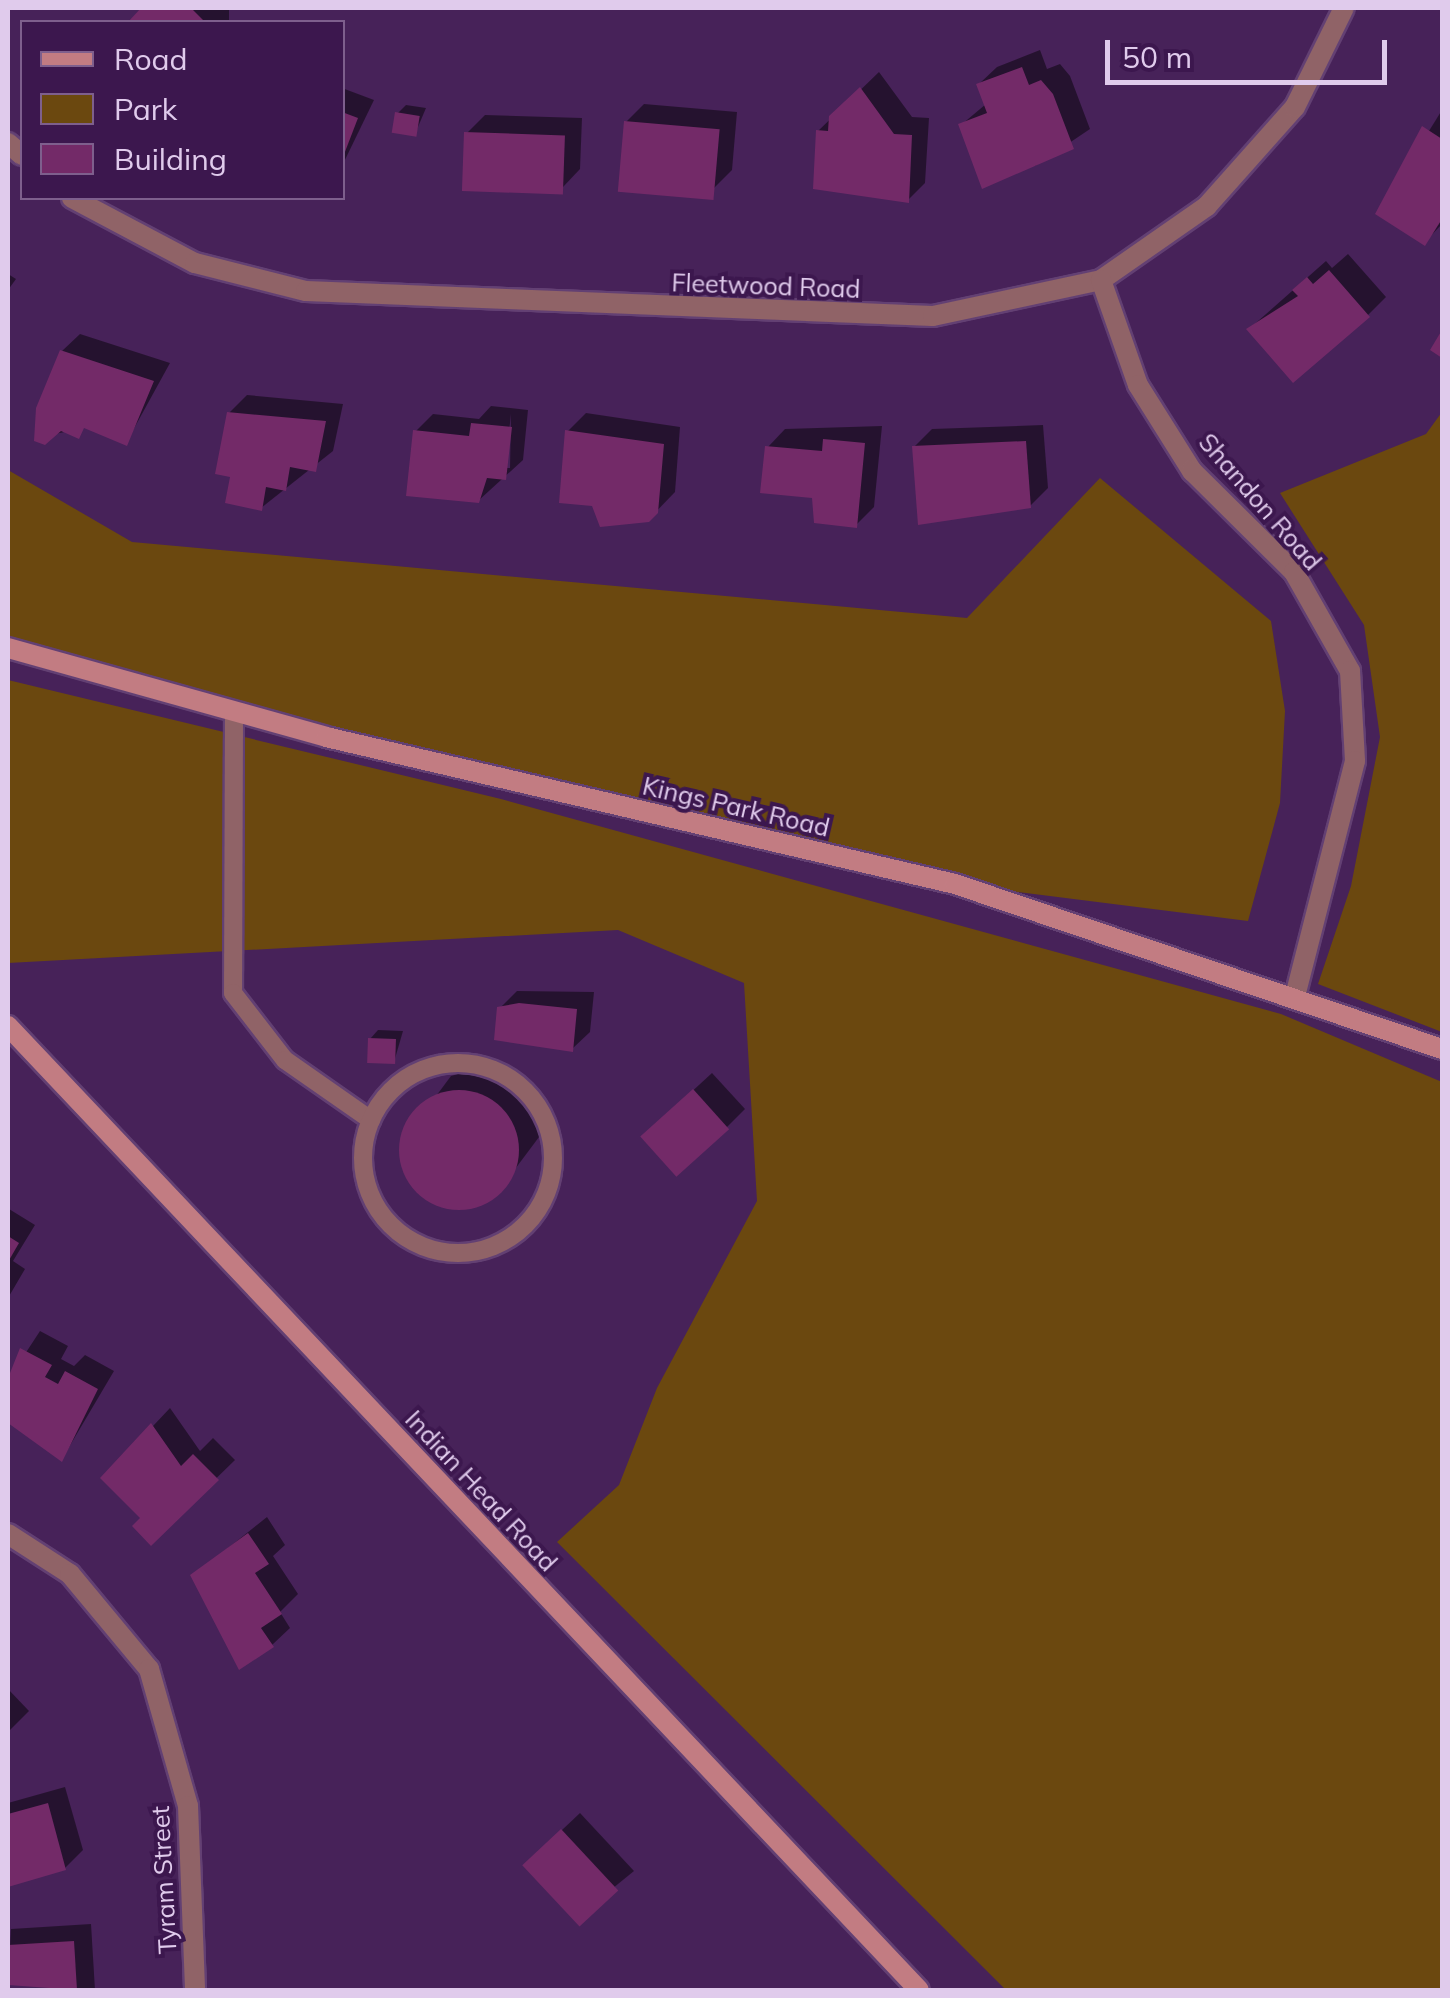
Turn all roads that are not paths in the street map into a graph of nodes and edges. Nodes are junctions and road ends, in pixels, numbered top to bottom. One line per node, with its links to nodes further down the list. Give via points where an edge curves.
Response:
1 (1344, 8): 3 (street, Fleetwood Road, via 1296,108 1232,178)
2 (76, 200): 3 (street, Fleetwood Road, via 195,263 306,290 933,316)
3 (1101, 280): 6 (street, Shandon Road, via 1138,385 1192,470 1294,572 1350,671 1355,760)
4 (8, 648): 5 (street, Kings Park Road)
5 (234, 712): 6 (street, Kings Park Road, via 954,884); 9 (lane, via 234,993 285,1060)
6 (1295, 996): 8 (street, Kings Park Road)
7 (8, 1026): 12 (street, Indian Head Road)
8 (1442, 1049)
9 (371, 1120): 9 (lane, via 365,1180 397,1232 424,1248 469,1252 512,1238 549,1189 548,1126 508,1076 462,1064 415,1073)
10 (8, 1534): 11 (street, Tyram Street, via 70,1574 148,1669 188,1806)
11 (195, 1990)
12 (919, 1990)

